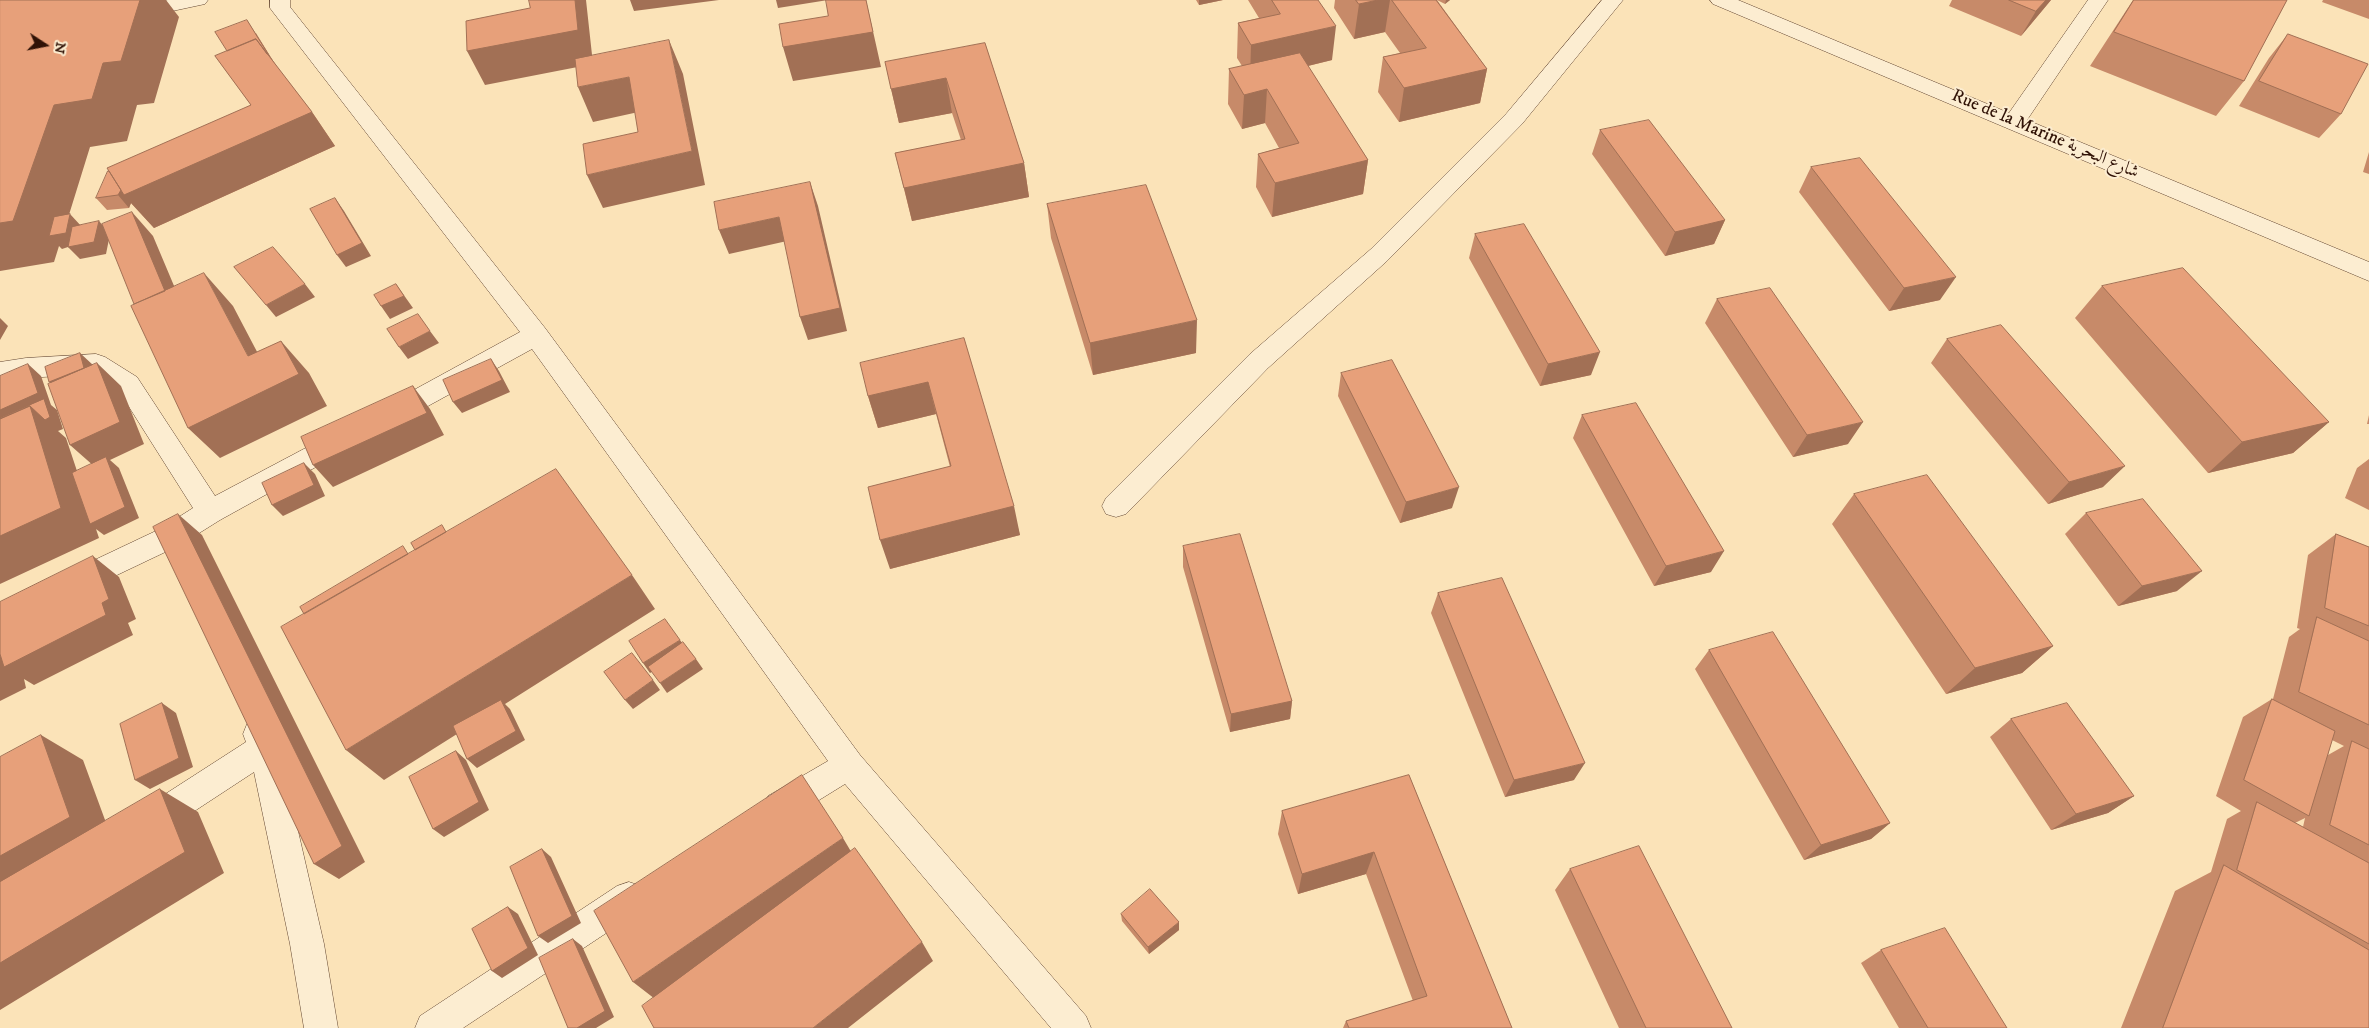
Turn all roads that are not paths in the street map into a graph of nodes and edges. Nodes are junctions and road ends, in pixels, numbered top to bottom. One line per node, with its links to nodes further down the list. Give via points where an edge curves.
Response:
1 (198, 0): 6 (street)
2 (280, 0): 9 (street, via 280,8)
3 (1613, 0): 11 (street, via 1507,126 1379,255 1259,361)
4 (1720, 0): 7 (street, Rue de la Marine شارع البحرية)
5 (2098, 0): 7 (street)
6 (117, 17)
7 (2014, 122): 8 (street, Rue de la Marine شارع البحرية)
8 (2369, 272)
9 (536, 335): 12 (street); 16 (street)
10 (0, 372): 12 (street, via 96,364 114,374 128,384)
11 (1116, 506)
12 (210, 512): 13 (street, via 176,550)
13 (54, 594)
14 (249, 713): 15 (street)
15 (264, 748): 18 (street); 20 (street, via 307,944)
16 (849, 765): 17 (street); 22 (street)
17 (755, 822)
18 (124, 839)
19 (652, 883): 21 (street)
20 (320, 1028)
21 (432, 1028)
22 (1074, 1028)

